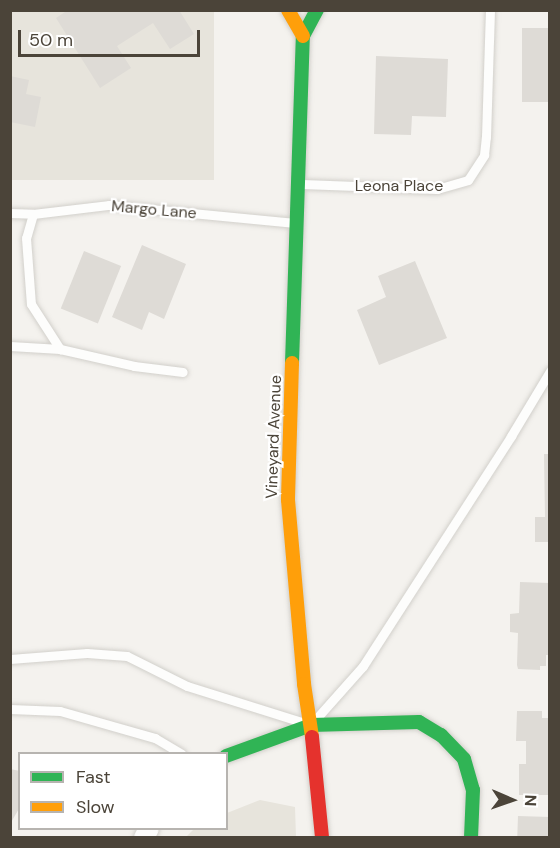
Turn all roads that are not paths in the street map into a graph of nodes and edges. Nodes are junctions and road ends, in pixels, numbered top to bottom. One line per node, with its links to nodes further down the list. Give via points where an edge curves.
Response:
1 (288, 10): 4 (street)
2 (317, 10): 4 (street, Vineyard Avenue)
3 (490, 10): 5 (lane, Leona Place, via 484,155 468,180 437,189)
4 (303, 36): 5 (street, Vineyard Avenue)
5 (299, 184): 8 (street, Vineyard Avenue)
6 (10, 213): 7 (lane, Margo Lane)
7 (33, 214): 8 (lane, Margo Lane, via 109,205); 10 (lane, via 26,238 31,304)
8 (298, 223): 15 (street, Vineyard Avenue, via 288,500)
9 (10, 346): 10 (lane)
10 (60, 350): 12 (lane)
11 (549, 371): 15 (lane, via 363,666)
12 (183, 372)
13 (10, 659): 15 (lane, via 87,653 127,656 187,686)
14 (10, 710): 16 (lane, via 60,711 155,738)
15 (310, 725): 17 (street); 18 (street, Vineyard Avenue); 19 (street, via 419,722 441,735 464,759 467,769 473,790)
16 (180, 752)
17 (228, 755)
18 (322, 837)
19 (471, 837)

